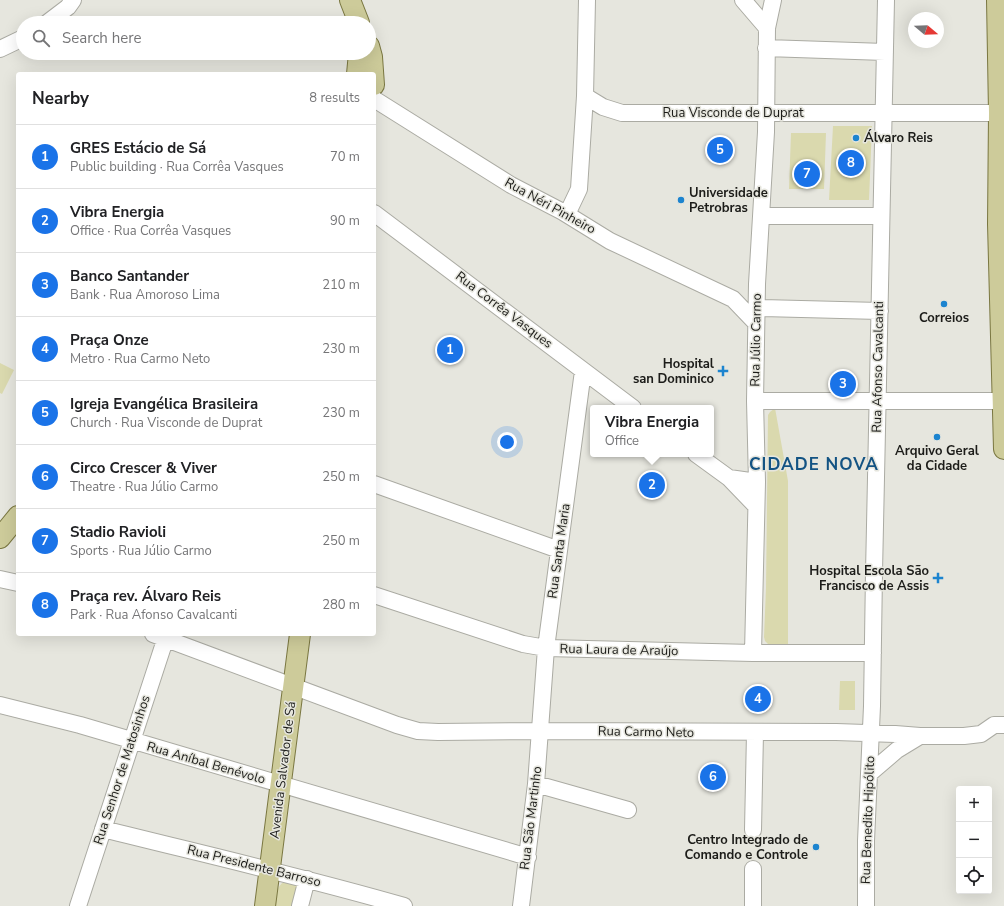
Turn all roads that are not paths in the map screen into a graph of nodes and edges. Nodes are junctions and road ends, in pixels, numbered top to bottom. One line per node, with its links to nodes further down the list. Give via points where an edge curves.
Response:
1 (73, 0): 8 (street)
2 (350, 0): 9 (main road)
3 (743, 0): 10 (street)
4 (774, 0): 10 (street, Rua Júlio Carmo)
5 (886, 0): 14 (street, Rua Afonso Cavalcanti)
6 (997, 0): 23 (main road)
7 (588, 2): 19 (street)
8 (56, 16)
9 (356, 16)
10 (768, 28): 12 (street, Rua Júlio Carmo)
11 (16, 42): 13 (street)
12 (766, 48): 14 (street); 21 (street, Rua Júlio Carmo)
13 (0, 50)
14 (885, 52): 22 (street, Rua Afonso Cavalcanti)
15 (358, 60): 17 (main road)
16 (372, 60): 18 (main road)
17 (357, 72)
18 (373, 72)
19 (585, 96): 21 (street, Rua Visconde de Duprat, via 603,107 622,113); 24 (street, via 579,189 570,208)
20 (376, 100): 24 (street, Rua Néri Pinheiro, via 511,185)
21 (766, 113): 22 (street, Rua Visconde de Duprat); 26 (street, Rua Júlio Carmo)
22 (884, 113): 23 (street, Rua Visconde de Duprat); 27 (street, Rua Afonso Cavalcanti)
23 (999, 113): 32 (main road, via 998,224)
24 (563, 212): 29 (street, Rua Néri Pinheiro, via 610,241)
25 (376, 214): 33 (street, Rua Corrêa Vasques)
26 (761, 216): 27 (street); 28 (street, Rua Júlio Carmo)
27 (881, 216): 30 (street, Rua Afonso Cavalcanti)
28 (757, 284): 29 (street, via 744,297); 31 (street, Rua Júlio Carmo)
29 (733, 299): 31 (street, Rua Néri Pinheiro)
30 (880, 311): 31 (street); 34 (street, Rua Afonso Cavalcanti)
31 (756, 316): 35 (street, Rua Júlio Carmo)
32 (1003, 360): 36 (main road)
33 (583, 371): 37 (street, Rua Corrêa Vasques); 46 (street, Rua Santa Maria)
34 (878, 400): 35 (street); 36 (street); 54 (street, Rua Afonso Cavalcanti)
35 (755, 401): 41 (street, Rua Júlio Carmo)
36 (1003, 401): 38 (main road)
37 (629, 405)
38 (1004, 450)
39 (700, 457): 40 (street)
40 (729, 478): 41 (street); 43 (street)
41 (757, 482): 43 (street, Rua Júlio Carmo)
42 (376, 485): 46 (street)
43 (756, 506): 53 (street, Rua Júlio Carmo)
44 (16, 518): 45 (main road)
45 (0, 538)
46 (560, 550): 52 (street, Rua Santa Maria)
47 (0, 579): 48 (street)
48 (16, 583)
49 (376, 595): 52 (street, Rua Laura de Araújo, via 523,644)
50 (162, 636): 55 (street, Rua Carmo Neto); 62 (street, Rua Senhor de Matosinhos)
51 (300, 636): 55 (main road, Avenida Salvador de Sá)
52 (546, 648): 53 (street, Rua Laura de Araújo); 58 (street, Rua Santa Maria)
53 (753, 653): 54 (street, Rua Laura de Araújo)
54 (873, 654): 60 (street, Rua Afonso Cavalcanti)
55 (294, 686): 58 (street, Rua Carmo Neto, via 418,731); 65 (main road, Avenida Salvador de Sá)
56 (0, 705): 62 (street, Rua Aníbal Benévolo)
57 (1004, 725): 61 (street, Rua Carmo Neto, via 994,725 981,734)
58 (541, 731): 59 (street, Rua Carmo Neto); 64 (street, Rua São Martinho)
59 (755, 733): 60 (street, Rua Carmo Neto); 68 (street)
60 (871, 734): 61 (street, Rua Carmo Neto); 63 (street, Rua Benedito Hipólito)
61 (920, 736): 63 (street, via 897,750)
62 (131, 741): 65 (street, Rua Aníbal Benévolo); 67 (street, Rua Senhor de Matosinhos)
63 (869, 774): 80 (street, Rua Benedito Hipólito)
64 (536, 784): 66 (street); 69 (street, Rua São Martinho)
65 (282, 785): 69 (street, Rua Aníbal Benévolo); 71 (main road, Avenida Salvador de Sá)
66 (628, 810)
67 (103, 828): 71 (street, Rua Presidente Barroso); 74 (street, Rua Senhor de Matosinhos)
68 (753, 830)
69 (528, 857): 78 (street, Rua São Martinho)
70 (753, 869): 79 (street)
71 (269, 871): 72 (street, Rua Presidente Barroso); 75 (main road, Avenida Salvador de Sá)
72 (307, 879): 73 (street, Rua Presidente Barroso); 76 (street)
73 (355, 899): 77 (street, Rua Presidente Barroso)
74 (80, 906)
75 (265, 906)
76 (300, 906)
77 (404, 906)
78 (521, 906)
79 (753, 906)
80 (866, 906)

